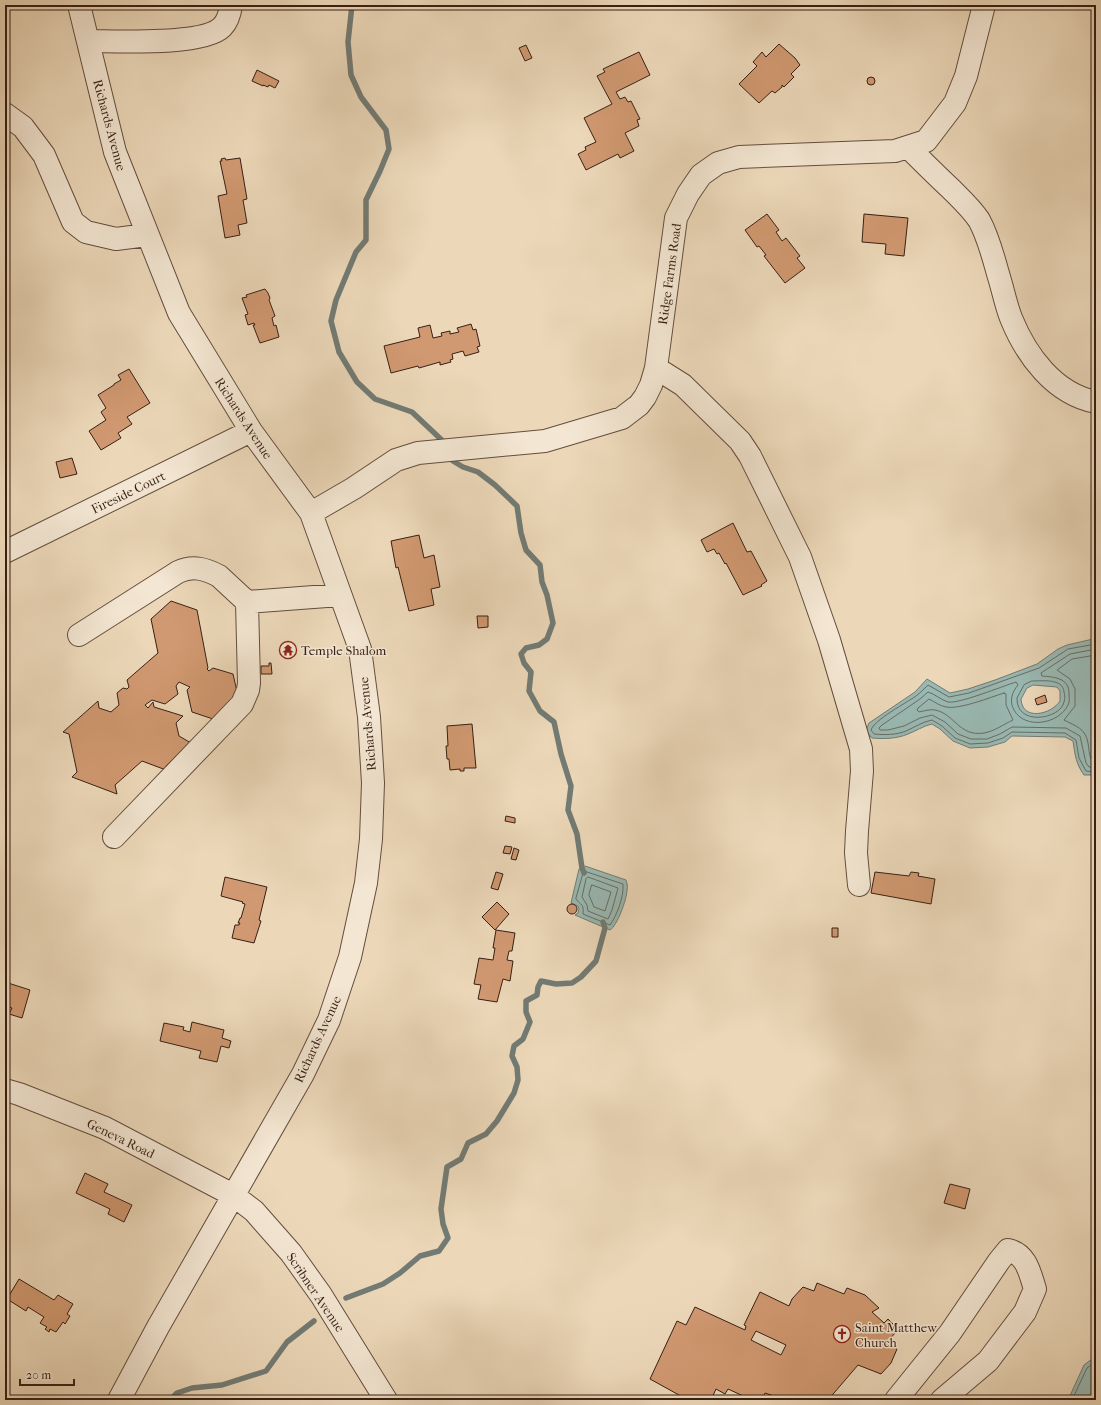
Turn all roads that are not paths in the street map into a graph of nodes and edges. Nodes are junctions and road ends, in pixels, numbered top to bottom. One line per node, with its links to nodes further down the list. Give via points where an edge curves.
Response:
1 (79, 5): 4 (street, Richards Avenue)
2 (231, 5): 4 (street, via 230,14 221,28 200,38 164,41)
3 (984, 5): 6 (street, Ridge Farms Road, via 966,76 955,103 926,141)
4 (88, 41): 7 (street, Richards Avenue, via 115,152)
5 (5, 114): 7 (street, via 23,127 44,155 73,222 86,232 116,239)
6 (908, 148): 8 (street, Ridge Farms Road, via 895,152 739,158 718,163 701,175 676,218); 9 (street, via 978,219 989,242 1012,318 1034,360 1065,390)
7 (147, 235): 10 (street, Richards Avenue, via 178,313)
8 (656, 368): 11 (street, Ridge Farms Road, via 645,397 622,418 545,441 418,454 396,460); 17 (street, via 682,385 740,441 800,557 831,648 861,750 862,771 856,853)
9 (1096, 402)
10 (251, 431): 11 (street, Richards Avenue); 12 (street, Fireside Court)
11 (311, 513): 13 (street, Richards Avenue)
12 (5, 552)
13 (340, 595): 14 (street); 19 (street, Richards Avenue, via 360,649 368,717 372,839 366,883 350,957 329,1020 303,1074)
14 (247, 602): 15 (street, via 220,576 207,570 186,568); 16 (street, via 249,682 242,704)
15 (79, 635)
16 (114, 837)
17 (859, 885)
18 (5, 1090): 19 (street, Geneva Road, via 105,1128)
19 (233, 1195): 20 (street, Richards Avenue); 21 (street, Scribner Avenue, via 254,1211 291,1253 321,1295)
20 (120, 1400)
21 (386, 1400)
22 (896, 1400): 23 (street, via 950,1333 999,1261 1008,1250 1017,1252 1026,1263 1035,1289 1025,1312 988,1360)
23 (942, 1400)

